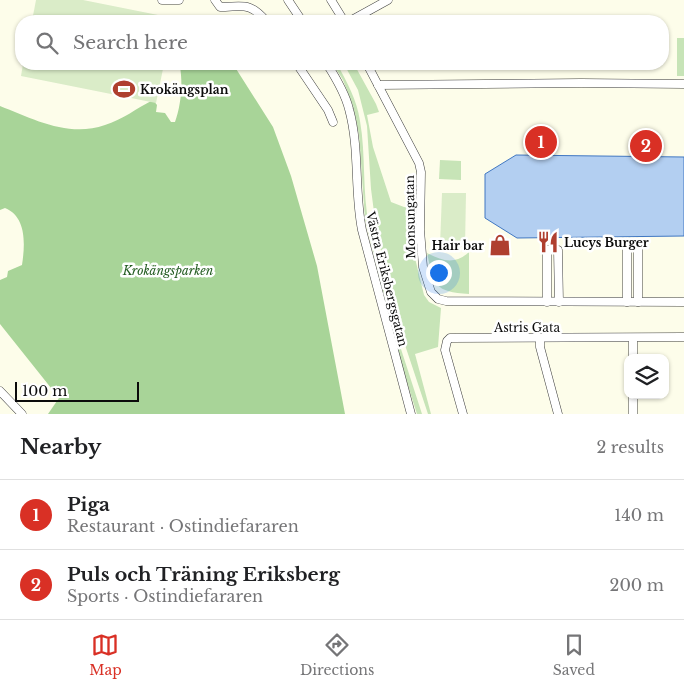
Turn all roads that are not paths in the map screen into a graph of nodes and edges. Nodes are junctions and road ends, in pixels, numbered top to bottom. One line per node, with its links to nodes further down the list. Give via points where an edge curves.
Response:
1 (162, 0): 2 (street)
2 (179, 0)
3 (215, 0): 9 (street, via 220,7 240,4)
4 (283, 0): 8 (street)
5 (288, 0): 8 (street)
6 (331, 0): 11 (street)
7 (388, 0): 12 (street)
8 (295, 10): 10 (street)
9 (261, 15)
10 (298, 15)
11 (340, 15)
12 (361, 15)
13 (301, 70): 18 (street)
14 (331, 70): 31 (street, Västra Eriksbergsgatan, via 349,108 362,230)
15 (370, 70): 17 (street, Monsungatan)
16 (684, 84): 17 (street)
17 (378, 85): 19 (street, Monsungatan, via 419,163 421,250 431,292 446,301)
18 (333, 122)
19 (547, 302): 20 (street, Monsungatan); 20 (street, via 549,249 558,250)
20 (558, 302): 21 (street, Monsungatan)
21 (627, 302): 22 (street, Monsungatan); 22 (street, via 627,246 635,244 638,246)
22 (638, 302): 23 (street, Monsungatan)
23 (684, 302)
24 (540, 338): 25 (street, Astris Gata); 32 (street, Astris Gata, via 450,338 446,341 445,350); 33 (street)
25 (633, 338): 26 (street, Astris Gata); 27 (street)
26 (684, 338)
27 (633, 354)
28 (0, 391): 30 (street)
29 (633, 399): 34 (street)
30 (22, 414)
31 (411, 414)
32 (463, 414)
33 (558, 414)
34 (633, 414)

